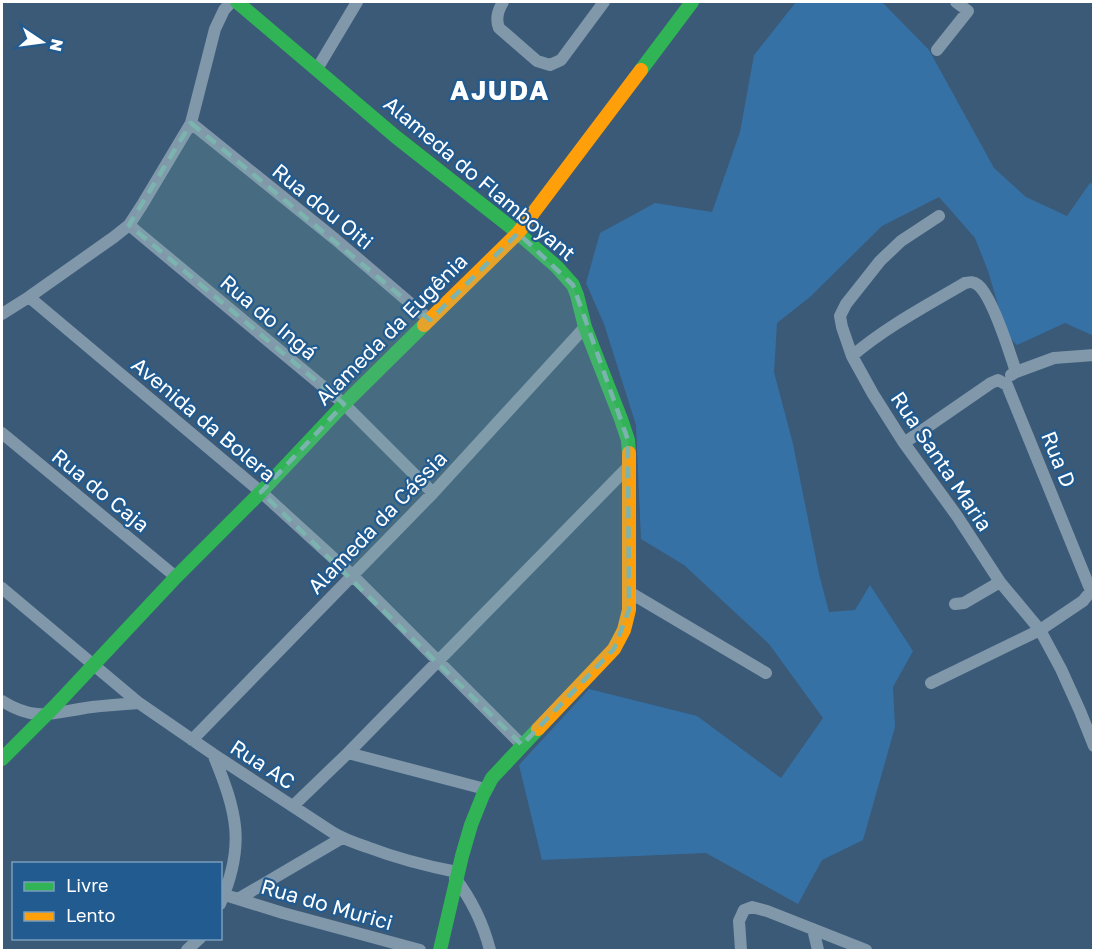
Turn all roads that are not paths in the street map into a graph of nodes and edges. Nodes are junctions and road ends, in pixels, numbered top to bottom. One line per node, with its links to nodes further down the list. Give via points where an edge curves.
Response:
1 (231, 2): 10 (street, via 215,29)
2 (237, 2): 9 (street, Alameda do Flamboyant)
3 (357, 2): 9 (street)
4 (503, 2): 5 (street, via 497,14 499,28 537,61 550,65 561,60)
5 (604, 2)
6 (692, 2): 13 (street, Alameda da Eugênia)
7 (956, 2): 8 (street, via 968,11)
8 (938, 50)
9 (317, 69): 13 (street, Alameda do Flamboyant, via 396,137)
10 (191, 123): 12 (street); 16 (street, Rua dou Oiti)
11 (939, 216): 18 (street, Rua Santa Maria, via 901,241 846,304 840,321)
12 (129, 225): 14 (street); 22 (street, Rua do Ingá)
13 (518, 232): 16 (street, Alameda da Eugênia); 17 (street, Alameda do Flamboyant, via 573,285)
14 (29, 297): 15 (street); 26 (street, Avenida da Bolera)
15 (2, 314)
16 (430, 320): 22 (street, Alameda da Eugênia)
17 (585, 327): 25 (street, Alameda do Flamboyant, via 628,440); 27 (street, Alameda da Cássia)
18 (852, 356): 20 (street, via 904,320 972,282 986,296); 24 (street, Rua Santa Maria)
19 (1094, 356): 20 (street, via 1054,358)
20 (1016, 372): 21 (street)
21 (1004, 382): 24 (street, via 990,383); 32 (street, Rua D)
22 (344, 404): 26 (street, Alameda da Eugênia); 27 (street, Rua do Ingá)
23 (2, 434): 29 (street, Rua do Caja)
24 (904, 443): 30 (street, Rua Santa Maria)
25 (630, 465): 33 (street, Alameda do Flamboyant); 36 (street)
26 (261, 492): 28 (street, Avenida da Bolera); 29 (street, Alameda da Eugênia)
27 (433, 493): 28 (street, Alameda da Cássia)
28 (352, 575): 36 (street, Avenida da Bolera); 43 (street, Alameda da Cássia)
29 (176, 578): 37 (street, Alameda da Eugênia)
30 (1000, 582): 34 (street, via 964,603); 35 (street, Rua Santa Maria)
31 (2, 588): 37 (street, Rua AC)
32 (1092, 591): 35 (street, Rua D, via 1083,602)
33 (629, 592): 38 (street); 44 (street, Alameda do Flamboyant, via 622,638)
34 (955, 604)
35 (1040, 630): 39 (street, Rua D); 45 (street, Rua Santa Maria)
36 (438, 661): 44 (street, Avenida da Bolera); 46 (street)
37 (94, 665): 41 (street, Rua AC); 42 (street, Alameda da Eugênia)
38 (766, 673)
39 (931, 683)
40 (2, 701): 42 (street, via 15,710)
41 (140, 703): 42 (street); 43 (street, Rua AC)
42 (46, 715): 48 (street, Alameda da Eugênia)
43 (192, 740): 47 (street, Rua AC)
44 (522, 745): 49 (street, Alameda do Flamboyant)
45 (1094, 746)
46 (348, 753): 49 (street); 50 (street)
47 (213, 754): 50 (street, Rua AC); 54 (street, via 236,825 234,861)
48 (2, 759)
49 (485, 789): 52 (street, Alameda do Flamboyant)
50 (293, 806): 51 (street, Rua AC)
51 (342, 838): 52 (street, Rua AC); 53 (street)
52 (456, 875): 59 (street, Alameda do Flamboyant); 60 (street, via 480,918)
53 (238, 899): 54 (street, Rua do Murici); 58 (street, Rua do Murici)
54 (223, 900)
55 (813, 929): 61 (street, via 767,911 747,908 739,921); 62 (street); 63 (street)
56 (199, 940): 57 (street)
57 (188, 951)
58 (420, 951)
59 (440, 951)
60 (490, 951)
61 (741, 951)
62 (818, 951)
63 (866, 951)

